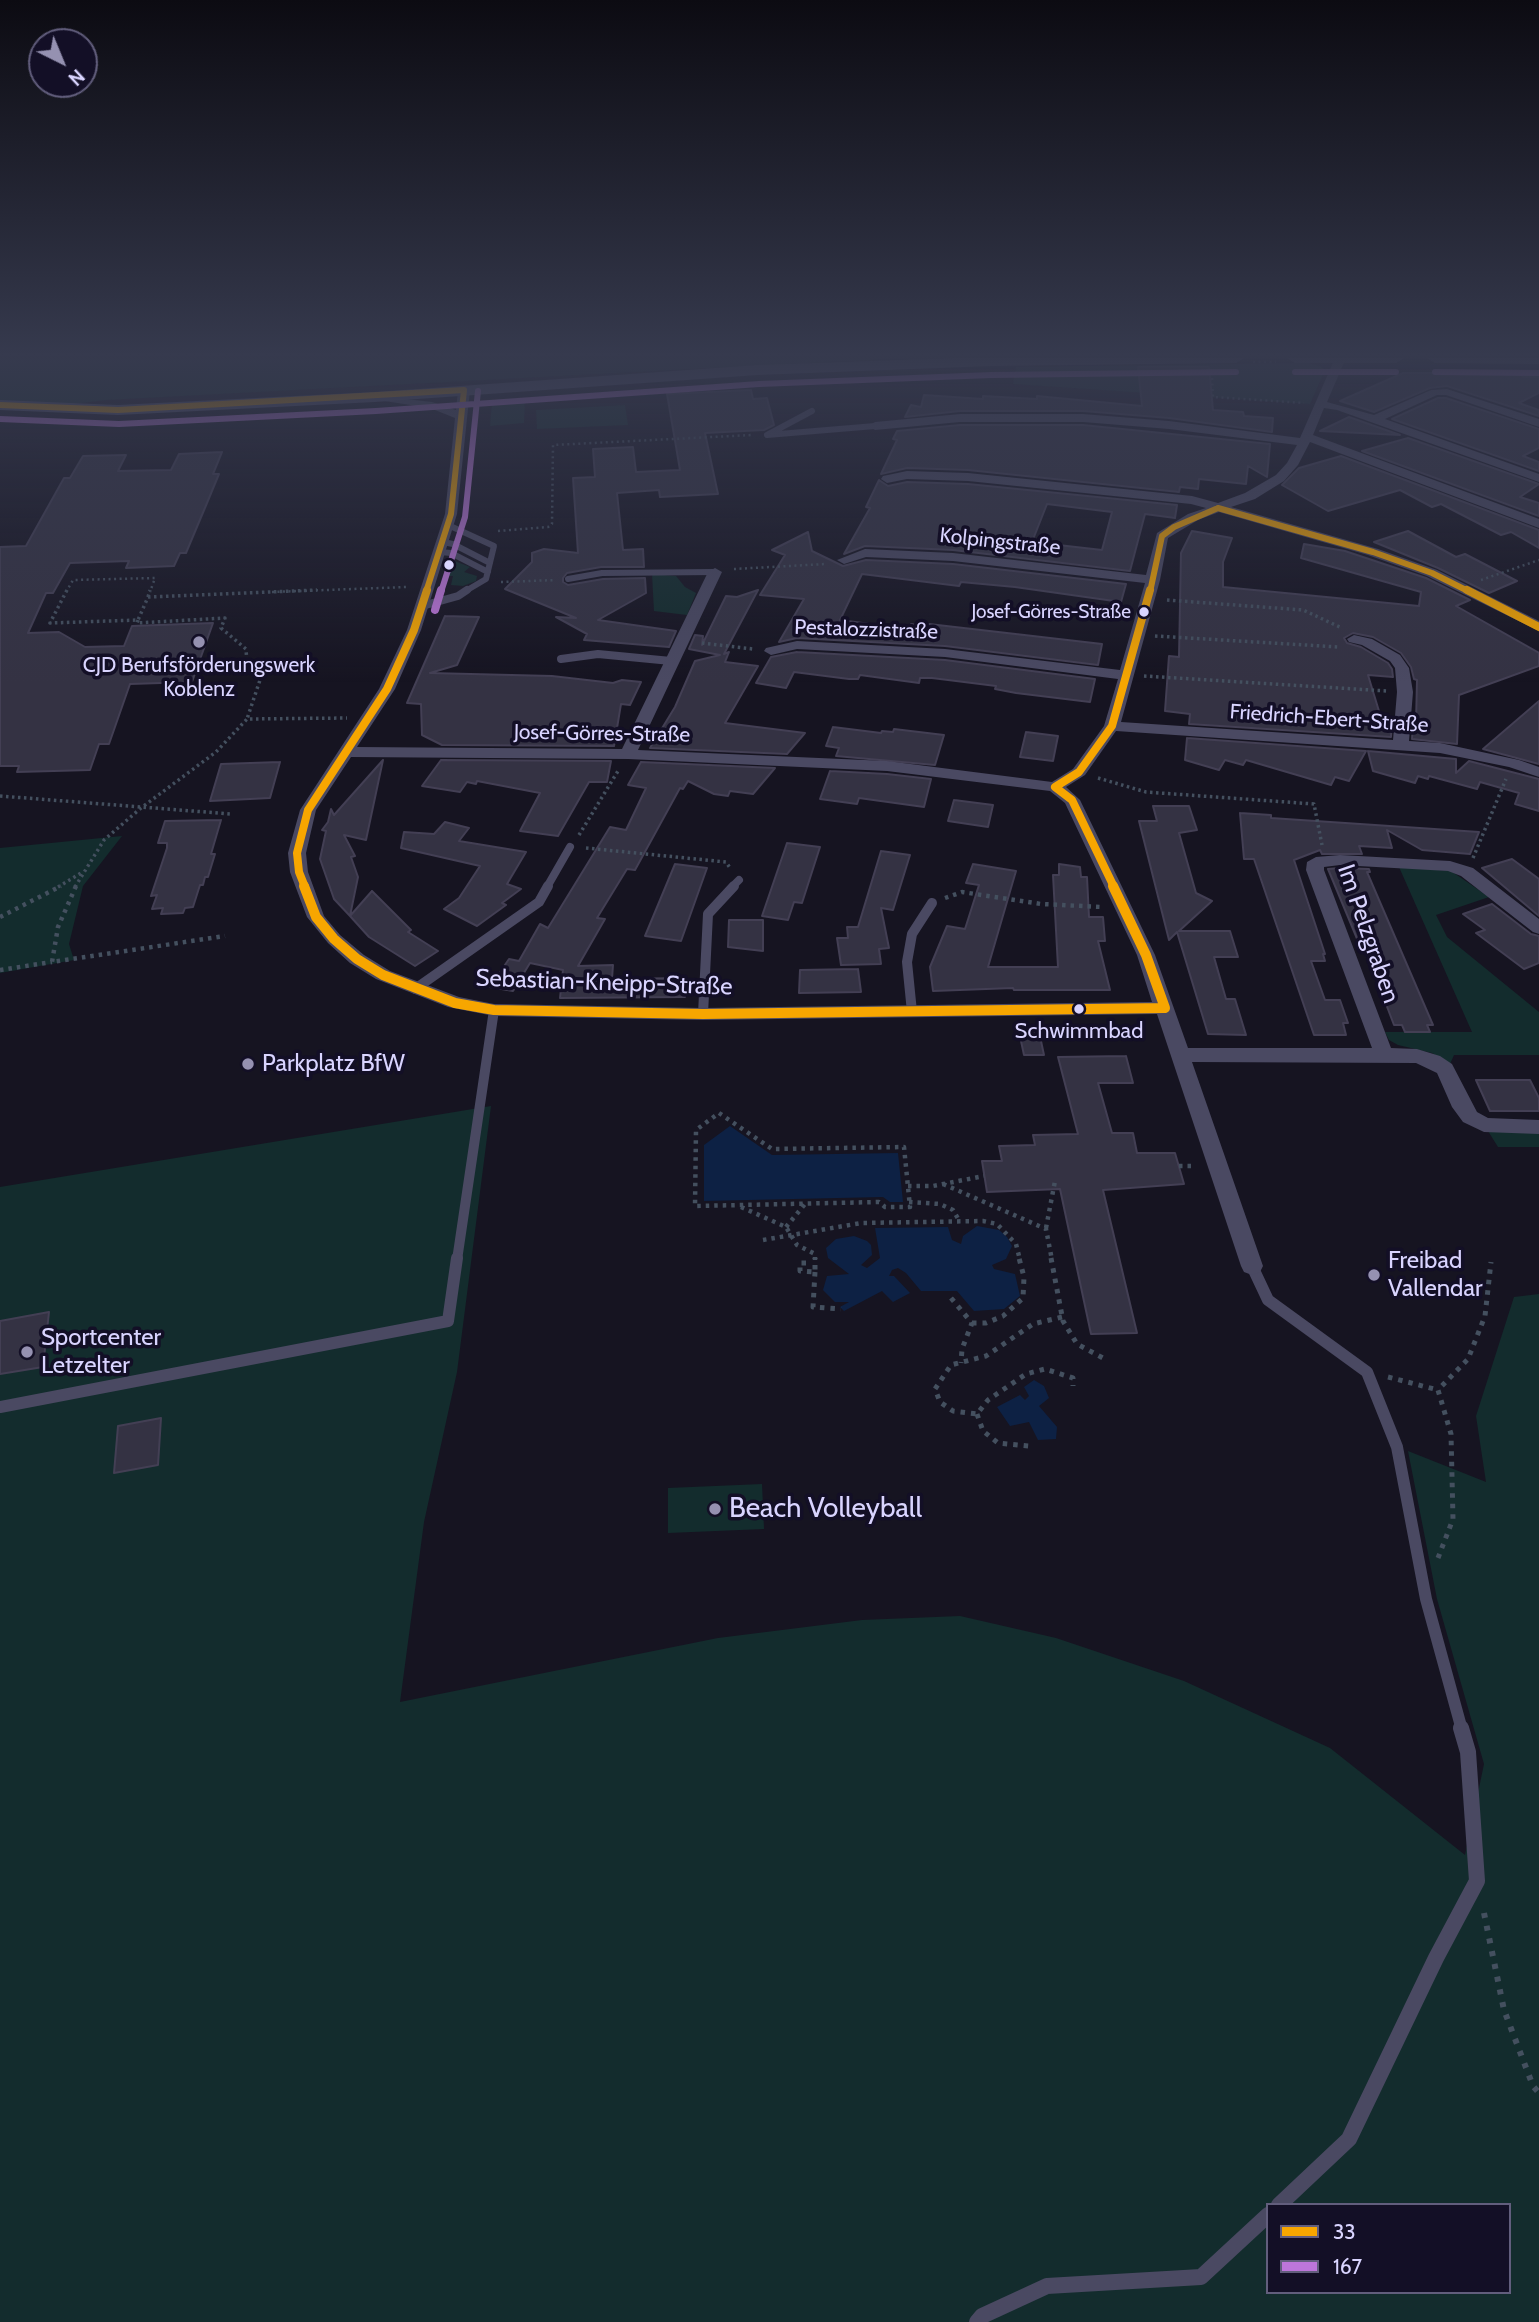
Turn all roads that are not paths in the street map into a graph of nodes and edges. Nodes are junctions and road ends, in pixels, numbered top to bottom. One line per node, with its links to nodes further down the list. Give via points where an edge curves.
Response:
1 (457, 466): 9 (street, Sebastian-Kneipp-Straße)
2 (1291, 466): 7 (street, via 1251,496)
3 (1380, 466): 8 (street)
4 (1507, 466): 5 (street)
5 (1539, 478)
6 (887, 479): 7 (street, via 907,475 1041,483 1179,498)
7 (1218, 508): 15 (street, via 1162,536); 17 (street, via 1373,552 1461,586)
8 (1539, 524)
9 (444, 538): 11 (lane); 11 (lane, via 457,535 492,554); 12 (lane, via 450,554); 16 (street, Sebastian-Kneipp-Straße)
10 (844, 560): 15 (street, Kolpingstraße, via 865,553 953,557)
11 (490, 563): 12 (lane)
12 (488, 572): 16 (lane, via 483,583 458,596)
13 (715, 572): 14 (lane, via 602,573); 21 (street)
14 (568, 579)
15 (1153, 580): 22 (street)
16 (422, 606): 25 (street, Sebastian-Kneipp-Straße, via 387,689)
17 (1539, 627)
18 (1354, 639): 24 (street, via 1395,658 1402,668)
19 (771, 651): 22 (street, Pestalozzistraße, via 797,645 945,653)
20 (561, 659): 21 (lane, via 598,654)
21 (671, 661): 26 (street)
22 (1126, 675): 23 (street)
23 (1112, 726): 24 (street, Friedrich-Ebert-Straße); 28 (street, via 1079,772)
24 (1401, 745): 27 (street, Friedrich-Ebert-Straße, via 1440,748)
25 (344, 752): 26 (street, Josef-Görres-Straße); 33 (street, Sebastian-Kneipp-Straße, via 308,810 297,853 299,872 316,917 334,939 357,959)
26 (628, 754): 28 (street, Josef-Görres-Straße, via 887,766)
27 (1539, 772)
28 (1055, 786): 34 (street, via 1072,800 1146,955)
29 (570, 848): 33 (lane, via 539,902)
30 (739, 880): 37 (lane, via 708,915)
31 (932, 903): 36 (lane, via 912,934 907,962)
32 (1539, 928): 39 (street, Im Pelzgraben, via 1467,872 1438,865 1316,862 1315,870)
33 (415, 989): 35 (street, Sebastian-Kneipp-Straße)
34 (1165, 1008): 36 (street, Sebastian-Kneipp-Straße); 38 (street)
35 (494, 1010): 37 (street, Sebastian-Kneipp-Straße); 42 (lane, via 448,1321)
36 (912, 1012): 37 (street, Sebastian-Kneipp-Straße)
37 (704, 1014)
38 (1179, 1055): 39 (street); 41 (street)
39 (1384, 1055): 40 (street, via 1417,1056 1445,1069 1462,1107 1484,1125)
40 (1539, 1127)
41 (1252, 1266): 43 (lane, via 1268,1300 1367,1372 1398,1447 1426,1599 1468,1752 1477,1881 1349,2140)
42 (0, 1407)
43 (1281, 2203)
44 (1266, 2217): 45 (lane, via 1201,2277 1047,2286)
45 (977, 2322)

